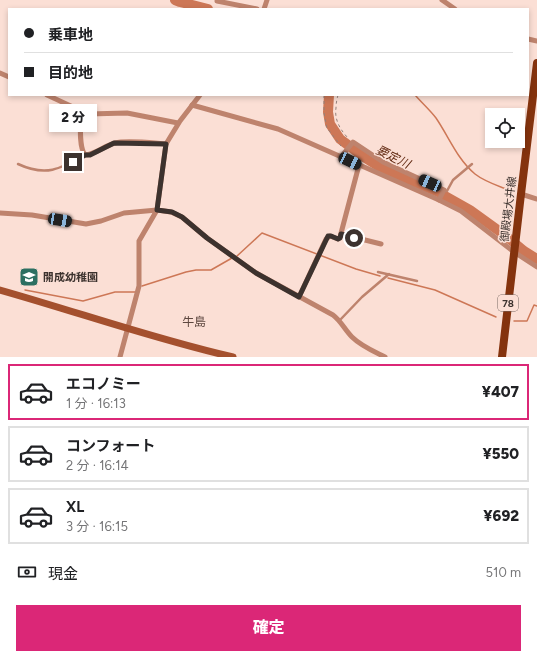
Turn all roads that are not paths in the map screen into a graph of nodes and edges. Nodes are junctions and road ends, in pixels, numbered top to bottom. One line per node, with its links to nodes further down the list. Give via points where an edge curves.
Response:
1 (442, 0): 4 (street)
2 (217, 1): 3 (street)
3 (252, 8)
4 (453, 8)
5 (537, 63): 18 (main road, 御殿場大井線 / 78)
6 (49, 96): 9 (street)
7 (199, 96): 8 (street)
8 (192, 105): 10 (street); 13 (street, via 278,128)
9 (81, 111): 10 (street, via 88,114 127,113); 12 (street, via 82,152)
10 (178, 123): 11 (street)
11 (166, 144): 12 (street, via 114,143); 21 (street)
12 (85, 155): 14 (lane, via 52,170 29,169)
13 (342, 157): 16 (street); 17 (street, via 352,142 383,162)
14 (18, 164)
15 (472, 164): 17 (lane, via 453,180 447,191)
16 (359, 165): 19 (street); 23 (street)
17 (443, 190): 19 (street)
18 (520, 194): 20 (street); 25 (main road, 御殿場大井線 / 78)
19 (439, 199): 25 (street, via 461,211)
20 (537, 199)
21 (157, 210): 22 (street, via 124,213 86,224); 31 (street, via 172,212 182,217 256,273); 33 (street, via 139,241 139,286)
22 (0, 213)
23 (341, 234): 24 (street); 31 (street, via 338,239 328,236)
24 (381, 244)
25 (514, 251): 26 (street); 37 (main road, 御殿場大井線 / 78)
26 (537, 267)
27 (378, 272): 28 (lane)
28 (389, 274): 29 (lane); 32 (lane)
29 (417, 281)
30 (0, 290): 33 (street)
31 (299, 297): 32 (street)
32 (340, 320): 36 (street, via 358,342)
33 (128, 329): 34 (street); 35 (street)
34 (120, 357)
35 (233, 357)
36 (385, 357)
37 (502, 357)

